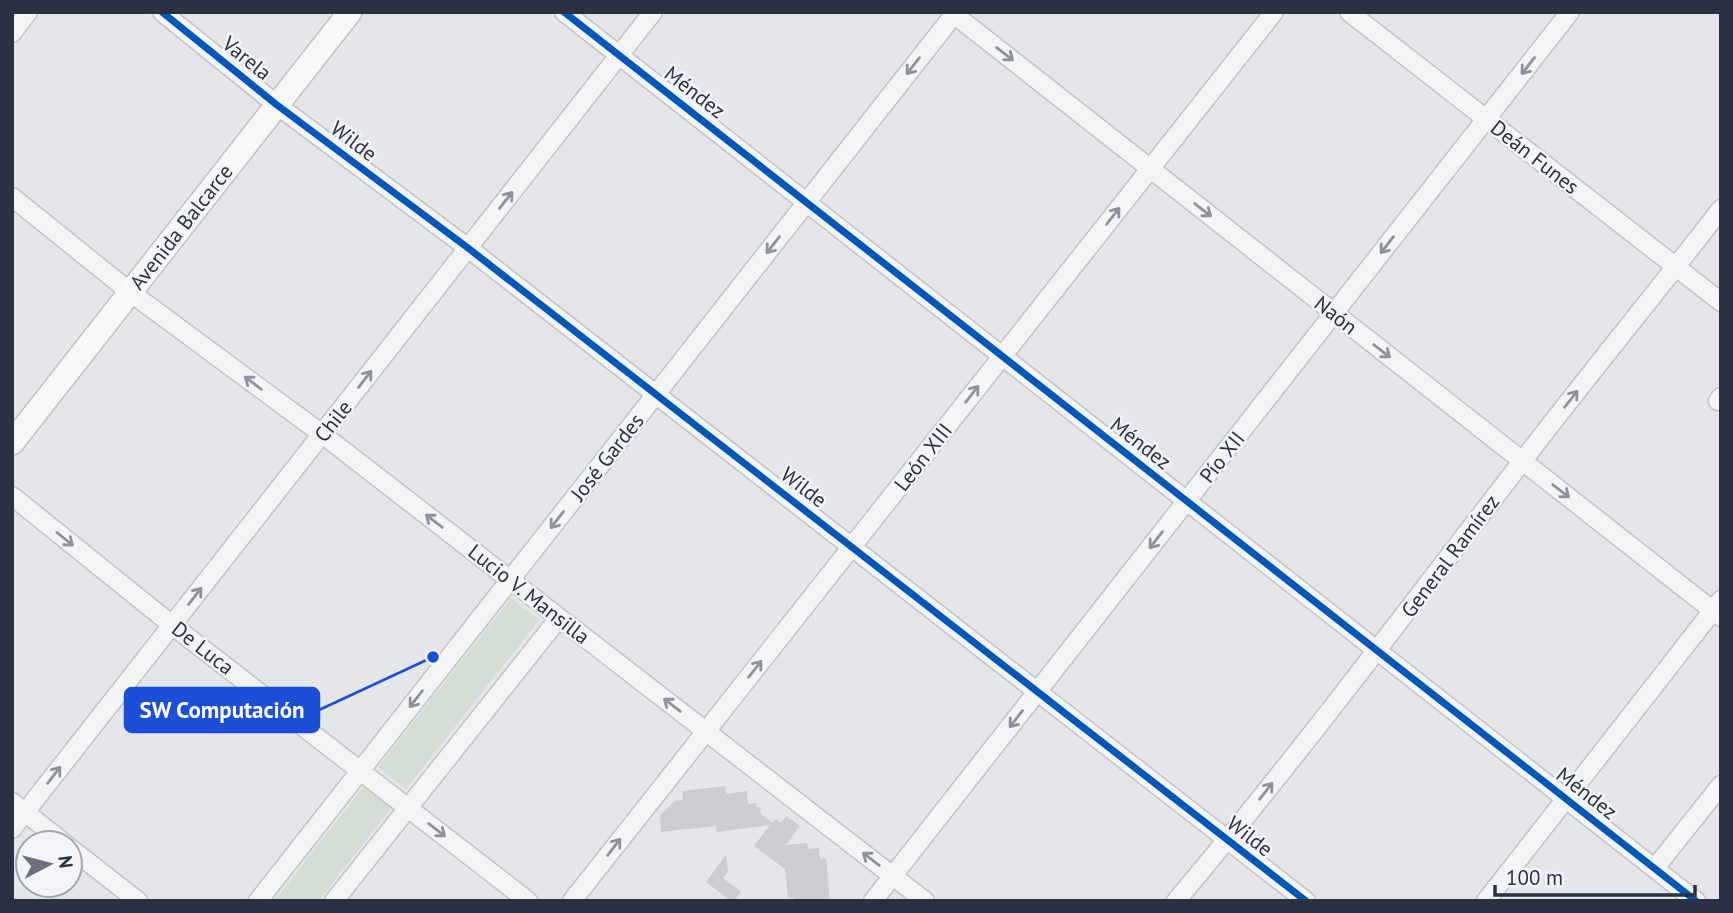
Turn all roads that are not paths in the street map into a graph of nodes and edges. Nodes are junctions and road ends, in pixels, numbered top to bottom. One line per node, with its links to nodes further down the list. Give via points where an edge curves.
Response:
1 (28, 12): 11 (street)
2 (162, 12): 13 (street, Varela)
3 (334, 12): 13 (main road, Avenida Balcarce)
4 (349, 12): 13 (main road, Avenida Balcarce)
5 (564, 12): 12 (street, Méndez)
6 (653, 12): 12 (street, Chile)
7 (1274, 12): 15 (street, León XIII)
8 (1349, 12): 14 (street, Deán Funes)
9 (1570, 12): 14 (street, Pío XII, one-way to 14)
10 (954, 13): 15 (street, Naón, one-way to 15); 17 (street, José Gardes, one-way to 17)
11 (12, 33)
12 (619, 55): 17 (street, Méndez); 19 (street, Chile, one-way to 12)
13 (272, 101): 19 (street, Wilde); 21 (main road, Avenida Balcarce)
14 (1486, 119): 20 (street, Deán Funes); 23 (street, Pío XII, one-way to 23)
15 (1150, 169): 23 (street, Naón, one-way to 23); 24 (street, León XIII, one-way to 15)
16 (12, 197): 21 (street, Lucio V. Mansilla)
17 (806, 202): 24 (street, Méndez); 25 (street, José Gardes, one-way to 25)
18 (1721, 209): 20 (street, General Ramírez)
19 (468, 248): 25 (street, Wilde); 27 (street, Chile, one-way to 19)
20 (1676, 267): 22 (street, Deán Funes); 29 (street, General Ramírez, one-way to 20)
21 (125, 288): 26 (main road, Avenida Balcarce); 27 (street, Lucio V. Mansilla, one-way to 21); 28 (main road, Avenida Balcarce)
22 (1721, 302)
23 (1334, 313): 29 (street, Naón, one-way to 29); 31 (street, Pío XII)
24 (1002, 356): 31 (street, Méndez); 32 (street, León XIII, one-way to 24)
25 (656, 394): 32 (street, Wilde); 33 (street, José Gardes, one-way to 33)
26 (12, 422)
27 (322, 434): 33 (street, Lucio V. Mansilla, one-way to 27); 36 (street, Chile, one-way to 27)
28 (12, 443)
29 (1522, 461): 34 (street, Naón, one-way to 34); 37 (street, General Ramírez)
30 (12, 496): 36 (street, De Luca, one-way to 36)
31 (1186, 501): 37 (street, Méndez); 38 (street, Pío XII, one-way to 38)
32 (852, 547): 38 (street, Wilde); 39 (street, León XIII, one-way to 32)
33 (510, 580): 35 (street, Lucio V. Mansilla); 40 (street, José Gardes, one-way to 40)
34 (1718, 609): 42 (street)
35 (559, 618): 39 (street, Lucio V. Mansilla, one-way to 35); 44 (street)
36 (172, 625): 40 (street, De Luca); 43 (street, Chile, one-way to 36)
37 (1378, 649): 42 (street, Méndez); 47 (street, General Ramírez, one-way to 37)
38 (1038, 691): 47 (street, Wilde); 50 (street, Pío XII, one-way to 50)
39 (706, 731): 50 (street, Lucio V. Mansilla, one-way to 39); 55 (street, León XIII, one-way to 39)
40 (360, 770): 44 (street, De Luca); 52 (street, José Gardes)
41 (1721, 785): 49 (street)
42 (1566, 799): 49 (street, Méndez); 60 (street)
43 (19, 808): 45 (street, Chile); 46 (street)
44 (408, 808): 53 (street); 54 (street, De Luca, one-way to 54)
45 (12, 829)
46 (46, 829)
47 (1227, 840): 58 (street, General Ramírez); 59 (street, Wilde)
48 (84, 859): 51 (street)
49 (1656, 868): 61 (street, Méndez)
50 (893, 876): 56 (street, Pío XII); 57 (street, Lucio V. Mansilla)
51 (138, 901)
52 (258, 901)
53 (334, 901)
54 (528, 901)
55 (572, 901)
56 (873, 901)
57 (925, 901)
58 (1176, 901)
59 (1306, 901)
60 (1486, 901)
61 (1696, 901)

